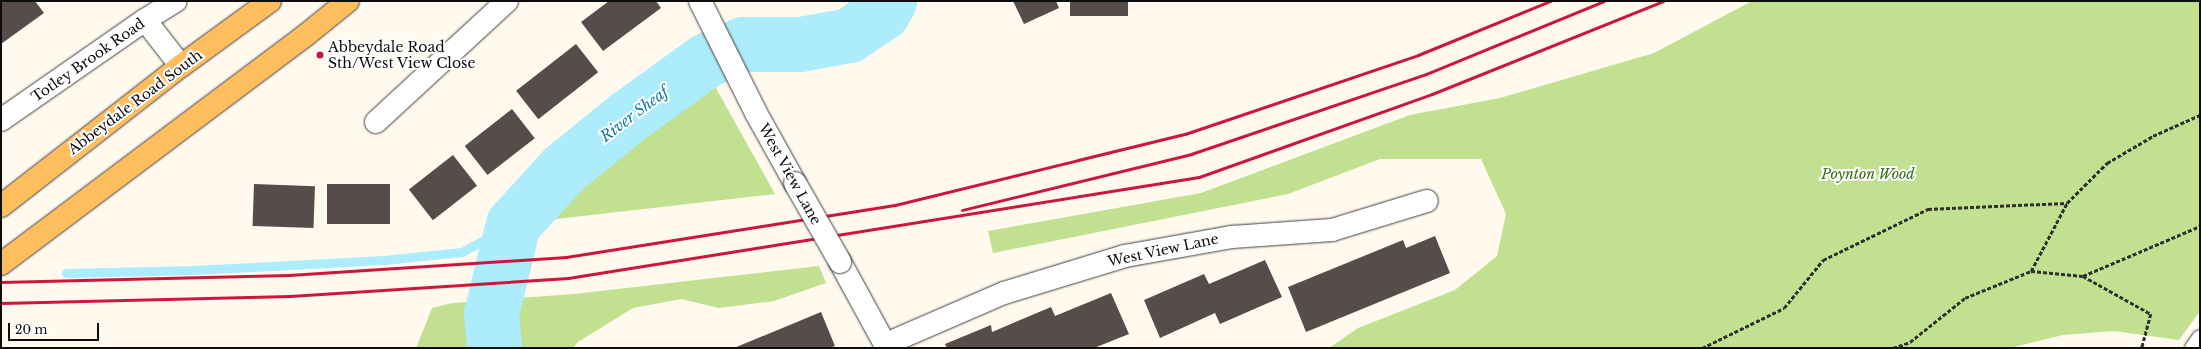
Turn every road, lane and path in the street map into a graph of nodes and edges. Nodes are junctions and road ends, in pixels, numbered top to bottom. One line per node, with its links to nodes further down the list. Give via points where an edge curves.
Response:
1 (175, 1): 6 (street, Totley Brook Road)
2 (270, 1): 7 (main road, Abbeydale Road South)
3 (348, 1): 15 (main road)
4 (507, 1): 10 (street)
5 (700, 1): 19 (street, West View Lane, bridge, via 756,113)
6 (145, 20): 7 (street); 9 (street, Totley Brook Road)
7 (181, 66): 13 (main road, Abbeydale Road South)
8 (2200, 115): 12 (path, via 2153,136 2107,163)
9 (1, 120)
10 (376, 122)
11 (1427, 201): 19 (street, West View Lane, via 1332,230 1232,236 1125,256 1004,293)
12 (2067, 203): 16 (path); 20 (path, via 1928,209 1823,260 1784,308)
13 (1, 206)
14 (2200, 226): 17 (path)
15 (5, 261)
16 (2031, 271): 17 (path); 21 (path, via 1965,298 1910,342)
17 (2083, 276): 22 (path, via 2151,314)
18 (2200, 338): 23 (lane)
19 (886, 346)
20 (1702, 348)
21 (1893, 348)
22 (2142, 348)
23 (2193, 348)

